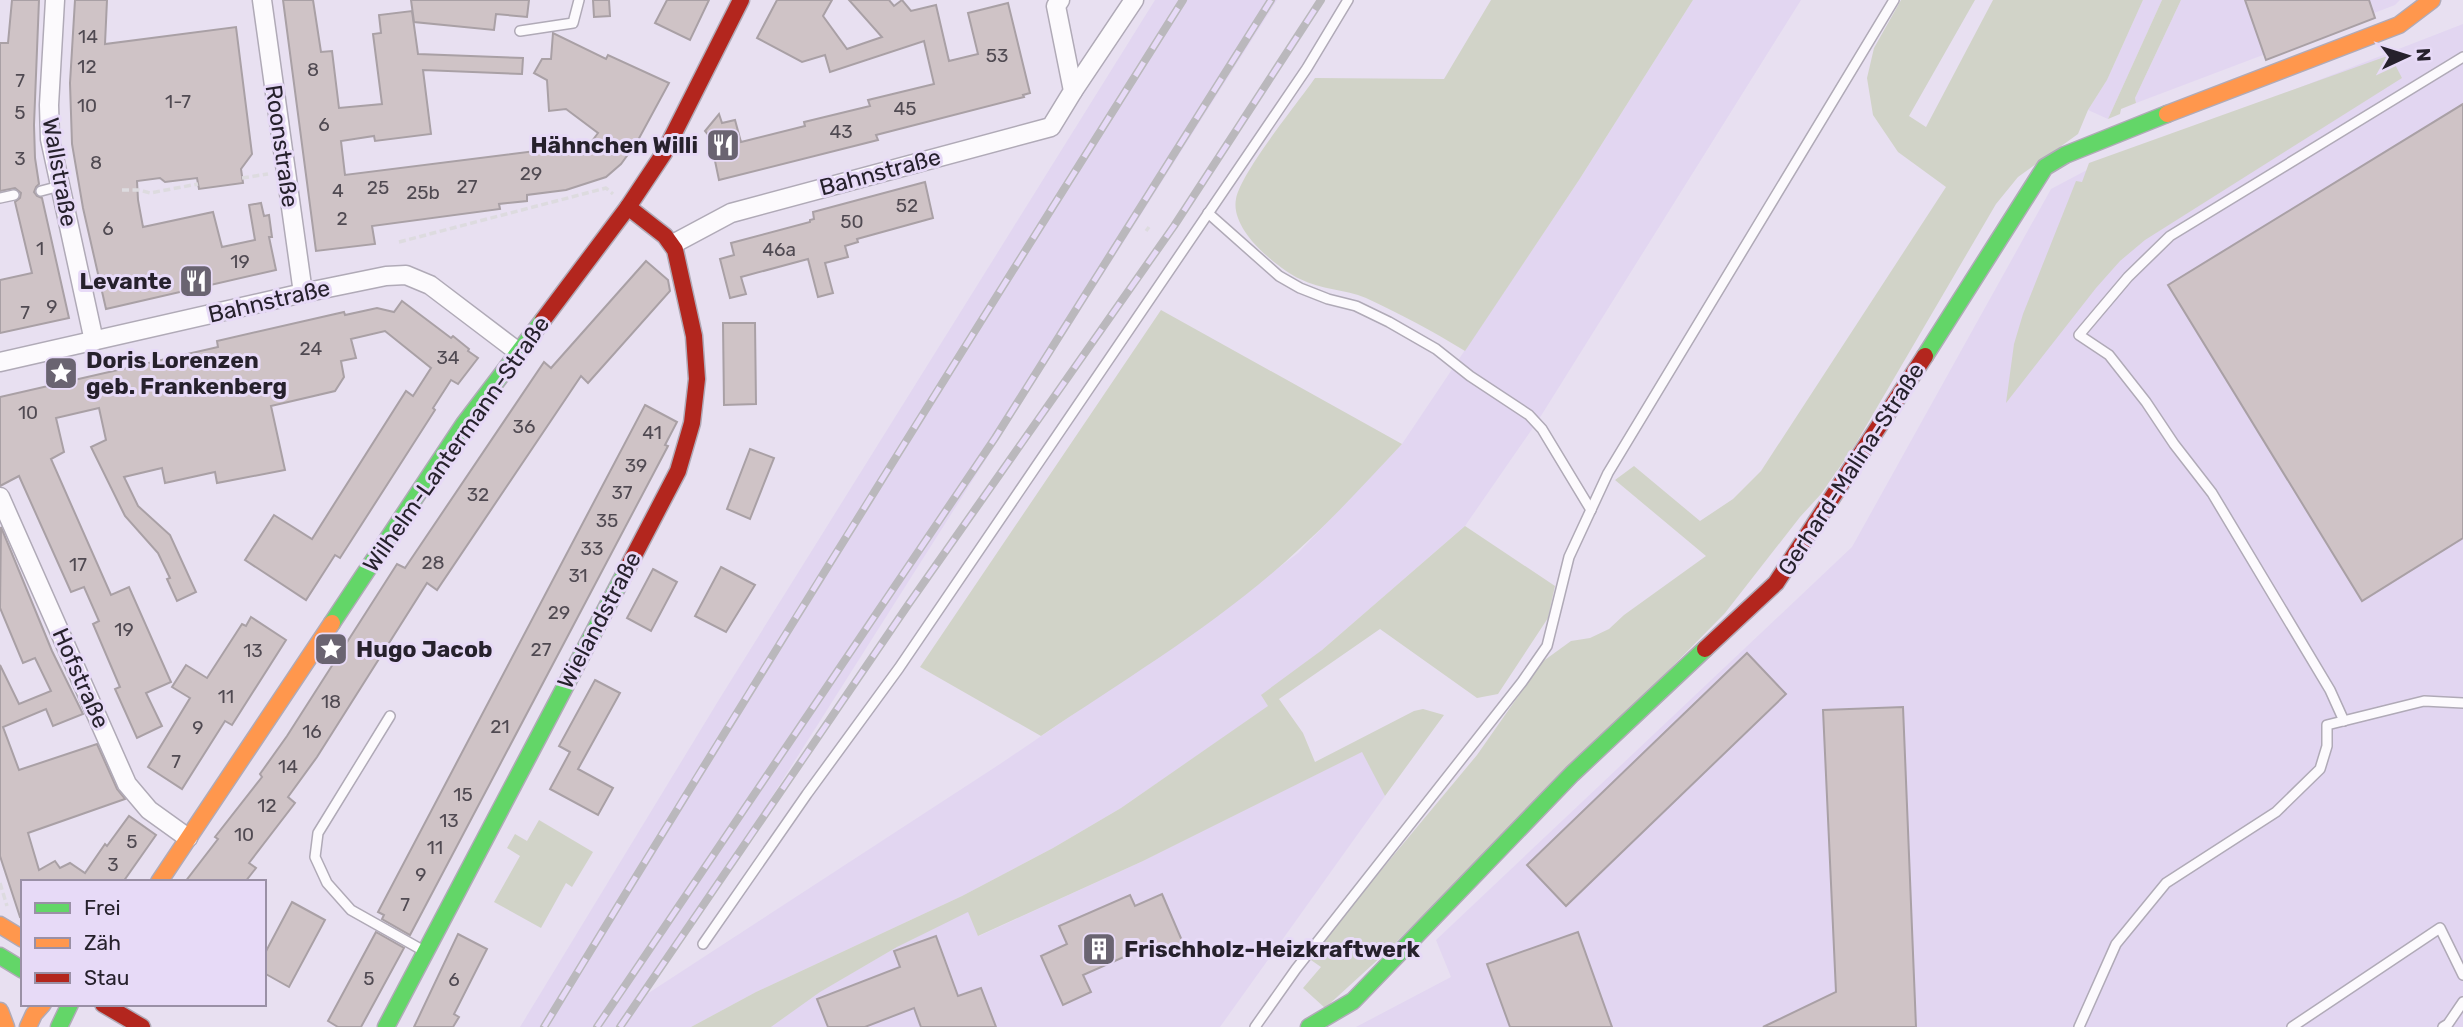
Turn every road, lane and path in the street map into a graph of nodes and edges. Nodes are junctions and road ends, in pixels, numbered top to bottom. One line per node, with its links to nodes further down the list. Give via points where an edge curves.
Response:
1 (55, 0): 16 (street, Wallstraße, via 49,105 50,139)
2 (262, 0): 13 (street, Roonstraße)
3 (579, 0): 10 (lane, via 573,23)
4 (741, 0): 21 (street, Wilhelm-Lantermann-Straße, via 664,153)
5 (1060, 0): 12 (street, via 1056,6)
6 (1134, 0): 12 (street, Bahnstraße)
7 (1348, 0): 22 (lane)
8 (1894, 0): 30 (lane, via 1608,473)
9 (2432, 0): 56 (street, Gerhard-Malina-Straße, via 2399,25 2112,135 2045,167 1776,583 1572,774 1353,1002)
10 (520, 31)
11 (2463, 57): 33 (lane, via 2170,236 2079,335 2109,355 2217,500)
12 (1073, 90): 24 (street, Bahnstraße, via 1051,127 731,213)
13 (286, 171): 14 (path); 25 (street, Roonstraße)
14 (242, 178)
15 (198, 184): 17 (path, via 150,193)
16 (60, 186): 18 (lane); 26 (street, Wallstraße)
17 (122, 190)
18 (41, 191)
19 (14, 195): 20 (lane)
20 (0, 198)
21 (628, 207): 23 (path, via 606,188); 24 (street); 27 (street, Wilhelm-Lantermann-Straße)
22 (1208, 213): 30 (lane, via 1279,276 1389,322 1436,349 1529,415); 40 (lane, via 907,657)
23 (399, 242)
24 (673, 244): 41 (street, Wielandstraße, via 692,317 698,365 689,440 678,471)
25 (303, 293): 26 (street, Bahnstraße); 27 (street, Bahnstraße, via 405,275 430,285)
26 (94, 341): 28 (street, Bahnstraße)
27 (517, 351): 34 (street, Wilhelm-Lantermann-Straße)
28 (0, 362)
29 (0, 497): 34 (street, Hofstraße, via 127,784 149,810)
30 (1591, 510): 55 (lane, via 1569,557 1547,646)
31 (2463, 703): 33 (lane, via 2424,701)
32 (390, 716): 41 (lane, via 318,833 315,857 327,883 351,910)
33 (2344, 721): 57 (lane, via 2326,725 2327,746 2320,769 2276,811 2166,883 2116,944)
34 (188, 838): 35 (street, Wilhelm-Lantermann-Straße)
35 (160, 880)
36 (0, 883): 37 (path)
37 (3, 920): 38 (street); 39 (street)
38 (21, 923)
39 (21, 937)
40 (703, 944)
41 (425, 952): 54 (street, Wielandstraße)
42 (0, 956): 43 (street)
43 (21, 969)
44 (2463, 975): 58 (lane, via 2440,928)
45 (2463, 1002): 59 (lane)
46 (42, 1006): 51 (street)
47 (69, 1006): 52 (street)
48 (106, 1006): 53 (street)
49 (0, 1011): 50 (street)
50 (6, 1027)
51 (28, 1027)
52 (59, 1027)
53 (142, 1027)
54 (386, 1027)
55 (1255, 1027)
56 (1309, 1027)
57 (2079, 1027)
58 (2292, 1027)
59 (2443, 1027)

